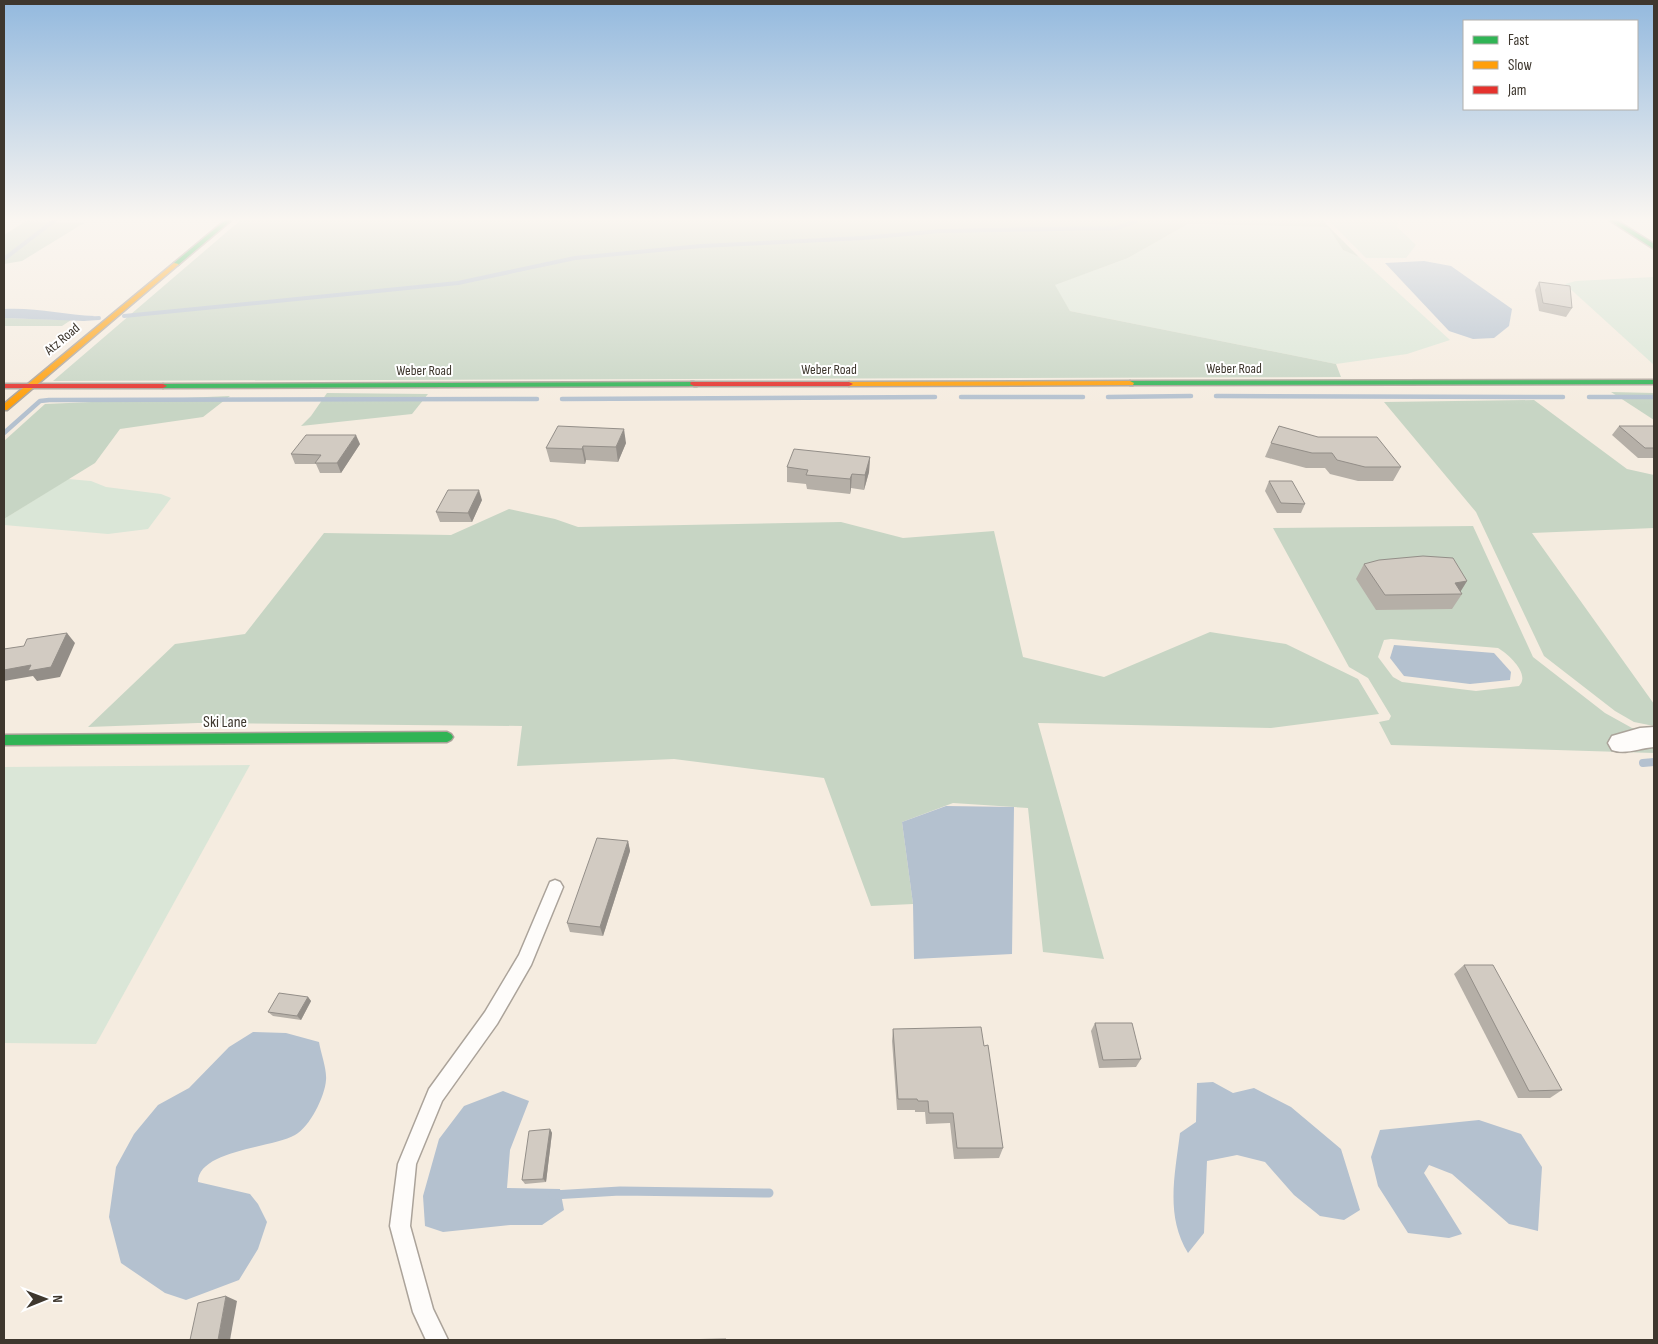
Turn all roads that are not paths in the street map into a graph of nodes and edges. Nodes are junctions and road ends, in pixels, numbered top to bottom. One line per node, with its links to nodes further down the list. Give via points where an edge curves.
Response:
1 (156, 281): 4 (street, Atz Road)
2 (1654, 382): 4 (street, Weber Road)
3 (4, 386): 4 (street, Weber Road)
4 (30, 386): 5 (street, Atz Road)
5 (4, 408)
6 (447, 737): 8 (street, Ski Lane)
7 (1654, 737): 9 (street)
8 (4, 740)
9 (1621, 743)
10 (556, 887): 11 (lane, via 525,960 491,1018 435,1095 407,1164 400,1226 423,1312)
11 (437, 1340)

